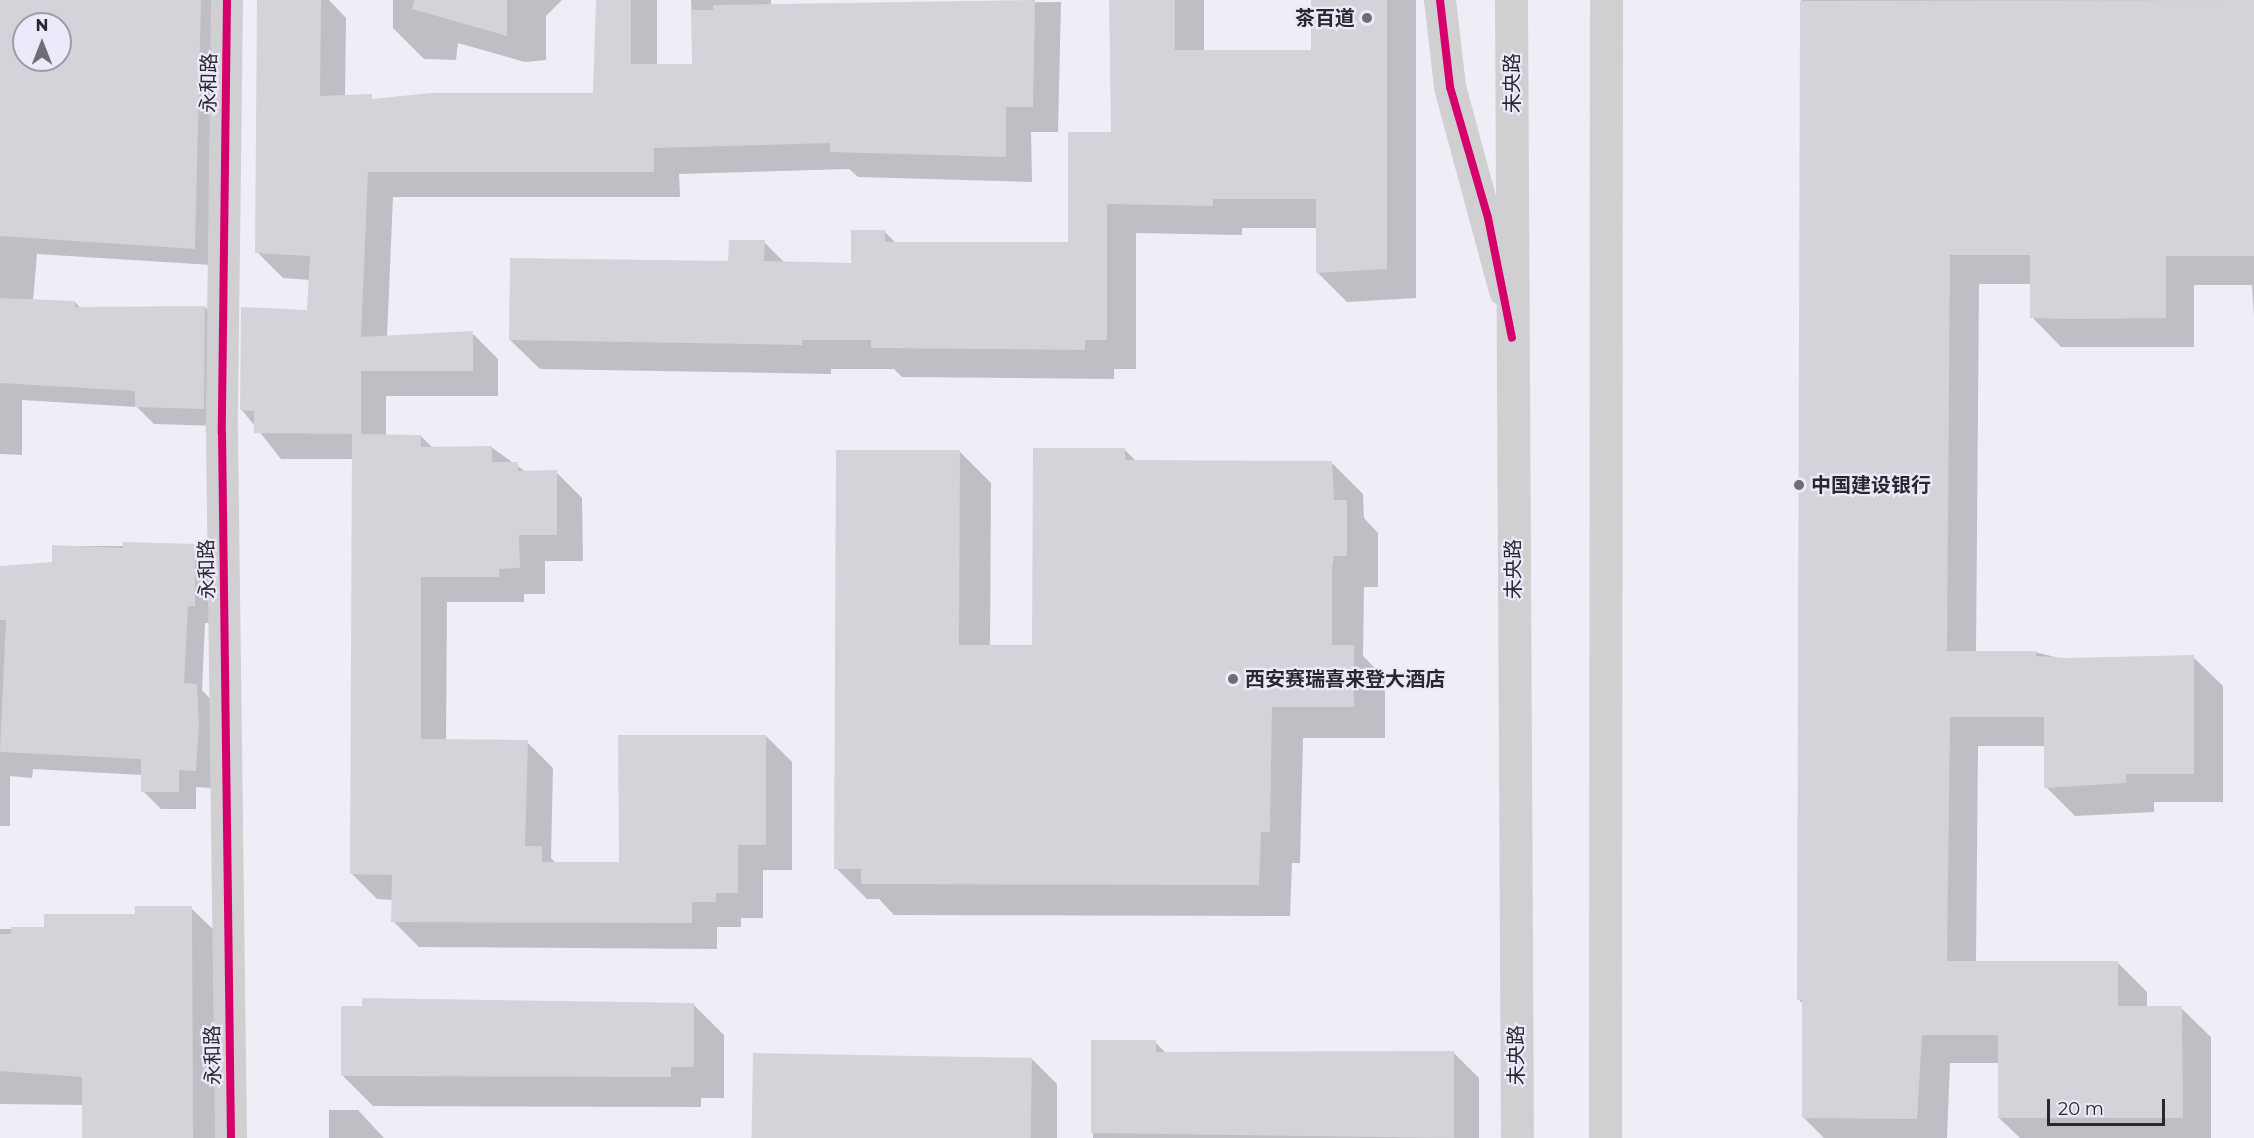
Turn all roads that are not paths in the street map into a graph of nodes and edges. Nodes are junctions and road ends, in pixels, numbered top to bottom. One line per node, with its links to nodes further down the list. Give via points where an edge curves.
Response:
1 (227, 0): 6 (street, 永和路, via 222,433)
2 (1440, 0): 5 (street, via 1449,87 1488,218)
3 (1512, 0): 5 (main road, 未央路)
4 (1606, 0): 8 (main road)
5 (1512, 338): 7 (main road, 未央路)
6 (231, 1138)
7 (1517, 1138)
8 (1605, 1138)

